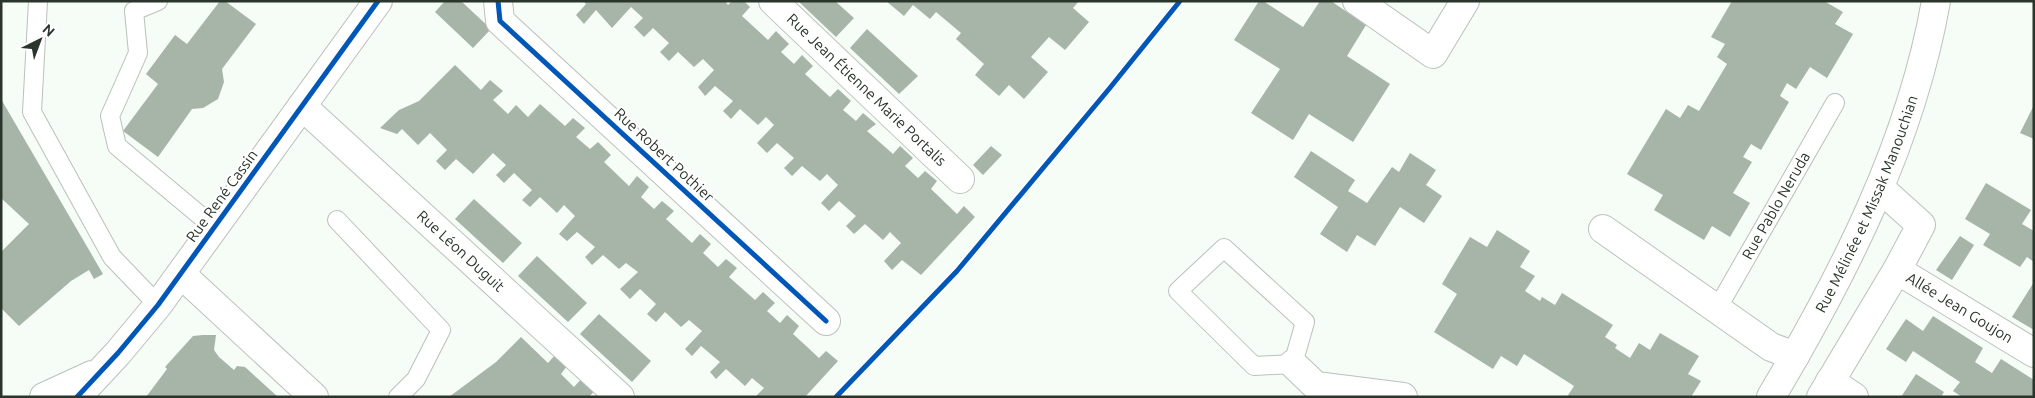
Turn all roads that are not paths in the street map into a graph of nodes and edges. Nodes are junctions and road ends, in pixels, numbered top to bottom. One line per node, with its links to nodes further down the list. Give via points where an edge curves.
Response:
1 (38, 1): 18 (lane, via 32,112 112,257)
2 (158, 1): 14 (lane, via 134,12 138,54 110,116 117,146)
3 (498, 1): 20 (street, Rue Robert Pothier, via 500,21)
4 (773, 1): 11 (street, Rue Jean Étienne Marie Portalis)
5 (1357, 1): 6 (street, via 1433,54)
6 (1464, 1)
7 (1936, 1): 12 (street, Rue Mélinée et Missak Manouchian, via 1928,46)
8 (376, 2): 10 (street, Rue René Cassin)
9 (1835, 103): 19 (lane, Rue Pablo Neruda)
10 (302, 106): 14 (street, Rue René Cassin); 30 (street, Rue Léon Duguit)
11 (960, 179)
12 (1881, 189): 16 (street, Allée Jean Goujon, via 1921,225); 22 (street, Rue Mélinée et Missak Manouchian, via 1822,311)
13 (337, 220): 29 (lane, via 441,330 416,378)
14 (215, 228): 17 (street, Rue René Cassin)
15 (1603, 229): 19 (street)
16 (1897, 270): 21 (street, Allée Jean Goujon); 25 (street)
17 (181, 274): 18 (street, Rue René Cassin); 28 (street)
18 (158, 305): 24 (street, Rue René Cassin)
19 (1717, 309): 22 (street, via 1771,347)
20 (826, 321)
21 (2034, 353)
22 (1795, 356): 32 (street, Rue Mélinée et Missak Manouchian)
23 (1293, 364): 23 (lane, via 1306,322 1224,248 1178,291 1254,366); 31 (street, via 1316,386)
24 (98, 372): 26 (street, Rue René Cassin); 27 (street, Rue René Cassin)
25 (1825, 389): 33 (street)
26 (44, 397)
27 (77, 397)
28 (314, 397)
29 (398, 397)
30 (620, 397)
31 (1403, 397)
32 (1772, 397)
33 (1854, 397)

